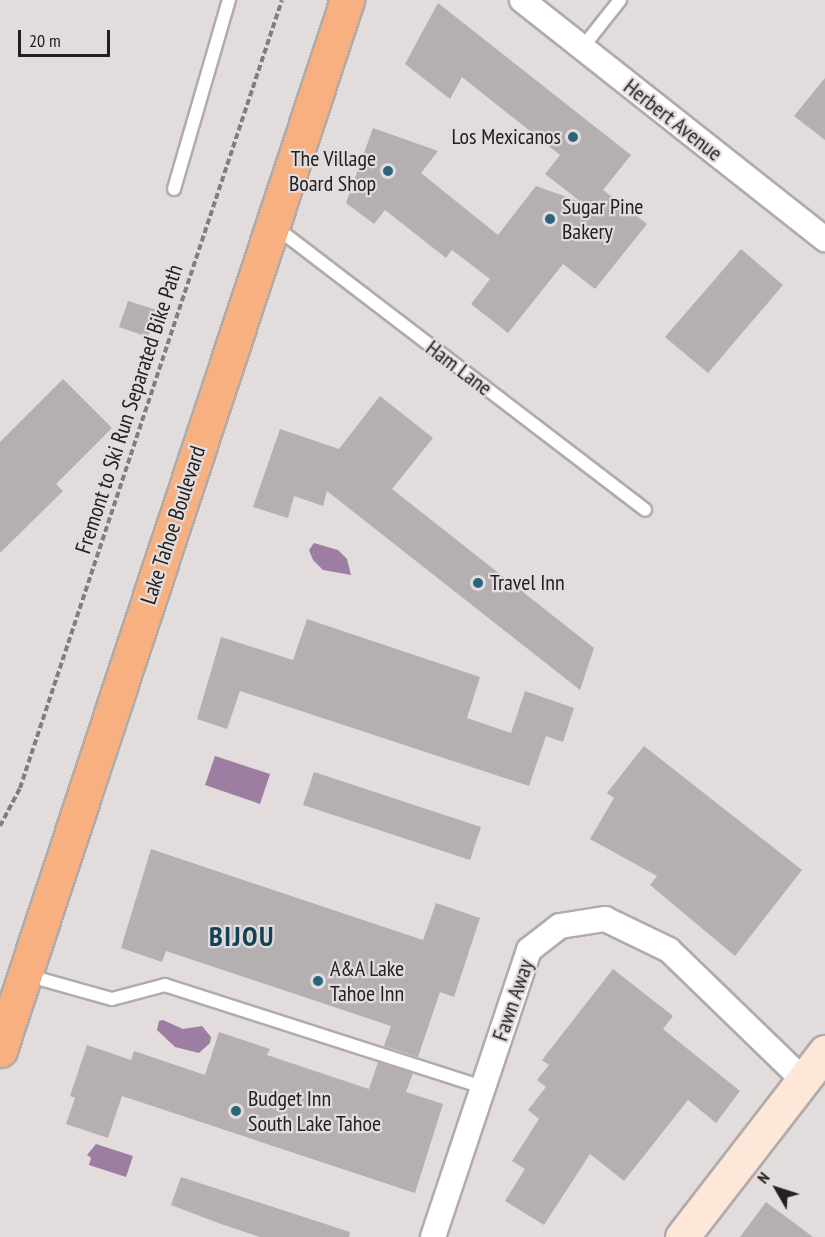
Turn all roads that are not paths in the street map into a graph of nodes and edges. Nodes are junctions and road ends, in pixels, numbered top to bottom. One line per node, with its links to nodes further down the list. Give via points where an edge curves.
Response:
1 (230, 0): 6 (lane)
2 (347, 0): 7 (highway, Lake Tahoe Boulevard)
3 (522, 0): 5 (street, Herbert Avenue)
4 (620, 0): 5 (lane)
5 (582, 48): 8 (street, Herbert Avenue)
6 (174, 189)
7 (273, 225): 9 (lane, Ham Lane); 10 (highway, Lake Tahoe Boulevard)
8 (825, 240)
9 (645, 510)
10 (25, 974): 11 (highway, Lake Tahoe Boulevard); 14 (lane, via 112,999 165,985)
11 (1, 1042)
12 (825, 1052): 13 (street)
13 (803, 1080): 14 (street, Fawn Away, via 669,950 605,919 560,926 529,950); 16 (street)
14 (483, 1087): 15 (street, Fawn Away)
15 (434, 1237)
16 (682, 1237)

